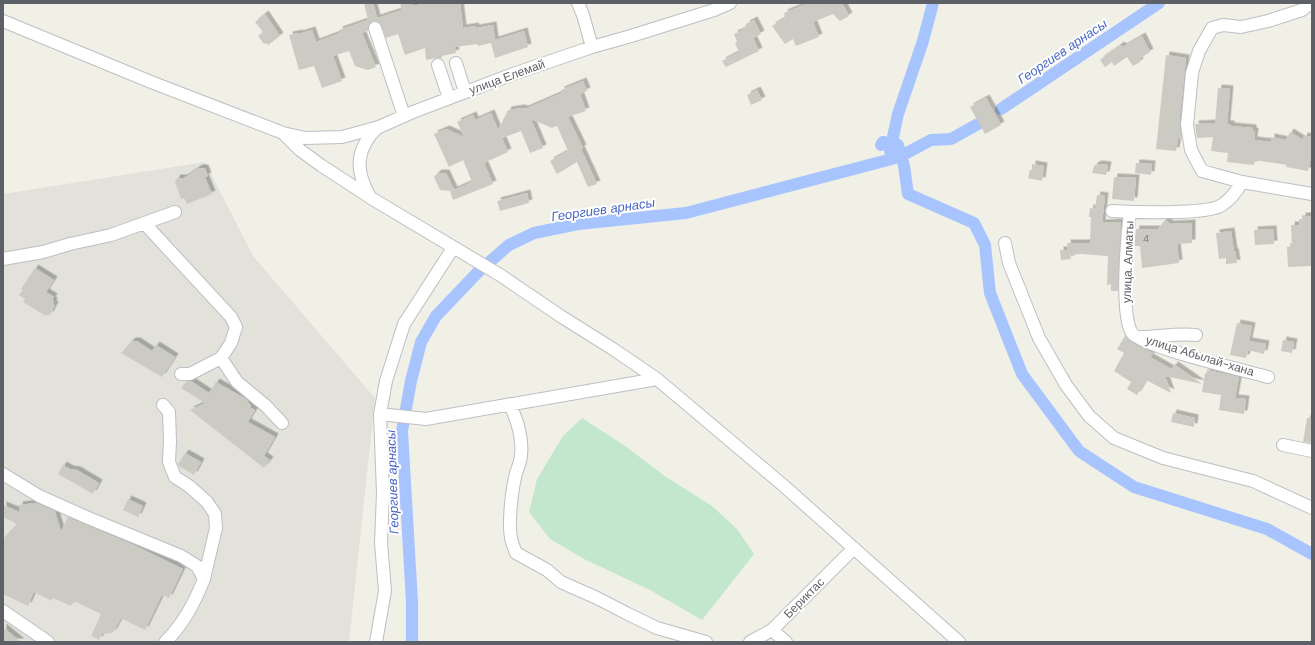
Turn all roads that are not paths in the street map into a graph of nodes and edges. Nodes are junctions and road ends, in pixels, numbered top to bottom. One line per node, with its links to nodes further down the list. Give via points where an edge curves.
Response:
1 (578, 3): 6 (street)
2 (730, 3): 6 (street, улица Елемай)
3 (1311, 3): 14 (street, via 1302,10 1268,21 1241,27 1223,25 1212,28 1199,52 1192,73 1186,125 1191,150 1202,171)
4 (3, 21): 13 (street)
5 (375, 28): 11 (street)
6 (592, 47): 9 (street, улица Елемай)
7 (456, 63): 9 (street)
8 (438, 65): 10 (street)
9 (465, 92): 10 (street, улица Елемай)
10 (449, 98): 11 (street, улица Елемай)
11 (404, 116): 12 (street, улица Елемай)
12 (379, 127): 13 (street, улица Елемай, via 342,137 305,138); 16 (street, via 371,134 359,158 363,185)
13 (283, 133): 16 (street, via 305,154)
14 (1242, 182): 15 (street); 19 (street, via 1236,192 1221,206 1174,212)
15 (1312, 194)
16 (371, 198): 22 (street)
17 (1112, 211): 19 (street)
18 (175, 212): 20 (street)
19 (1130, 212): 24 (street, улица. Алматы, via 1125,284 1128,324)
20 (145, 224): 23 (street, via 43,252); 26 (street, via 231,317 236,327 231,343)
21 (1005, 243): 37 (street, via 1009,263 1039,338 1066,385 1089,416 1114,438 1162,458 1253,481)
22 (452, 248): 29 (street, via 500,275); 32 (street, via 404,324 386,381)
23 (3, 259)
24 (1135, 335): 25 (street); 28 (street, улица Абылай-хана, via 1155,345)
25 (1196, 336)
26 (221, 358): 27 (street, via 190,374); 33 (street, via 236,382 266,406)
27 (181, 374)
28 (1268, 377)
29 (657, 379): 30 (street); 38 (street, via 772,475)
30 (510, 404): 32 (street, via 426,419); 45 (street, via 519,427 522,457 516,473 511,515 511,538 516,553 547,570 560,582 657,628)
31 (163, 405): 39 (street, via 169,412 169,462 175,477 207,502 215,514 216,528)
32 (382, 414): 44 (street, via 381,543 385,591)
33 (282, 423)
34 (1283, 445): 35 (street)
35 (1312, 451)
36 (3, 474): 39 (street, via 39,496 181,556 197,566)
37 (1312, 508)
38 (853, 549): 41 (street, Бериктас); 48 (street)
39 (204, 579): 43 (street, via 196,599)
40 (3, 611): 42 (street)
41 (772, 630): 46 (street, Бериктас); 47 (street)
42 (48, 642)
43 (165, 642)
44 (376, 642)
45 (706, 642)
46 (750, 642)
47 (786, 642)
48 (959, 642)

